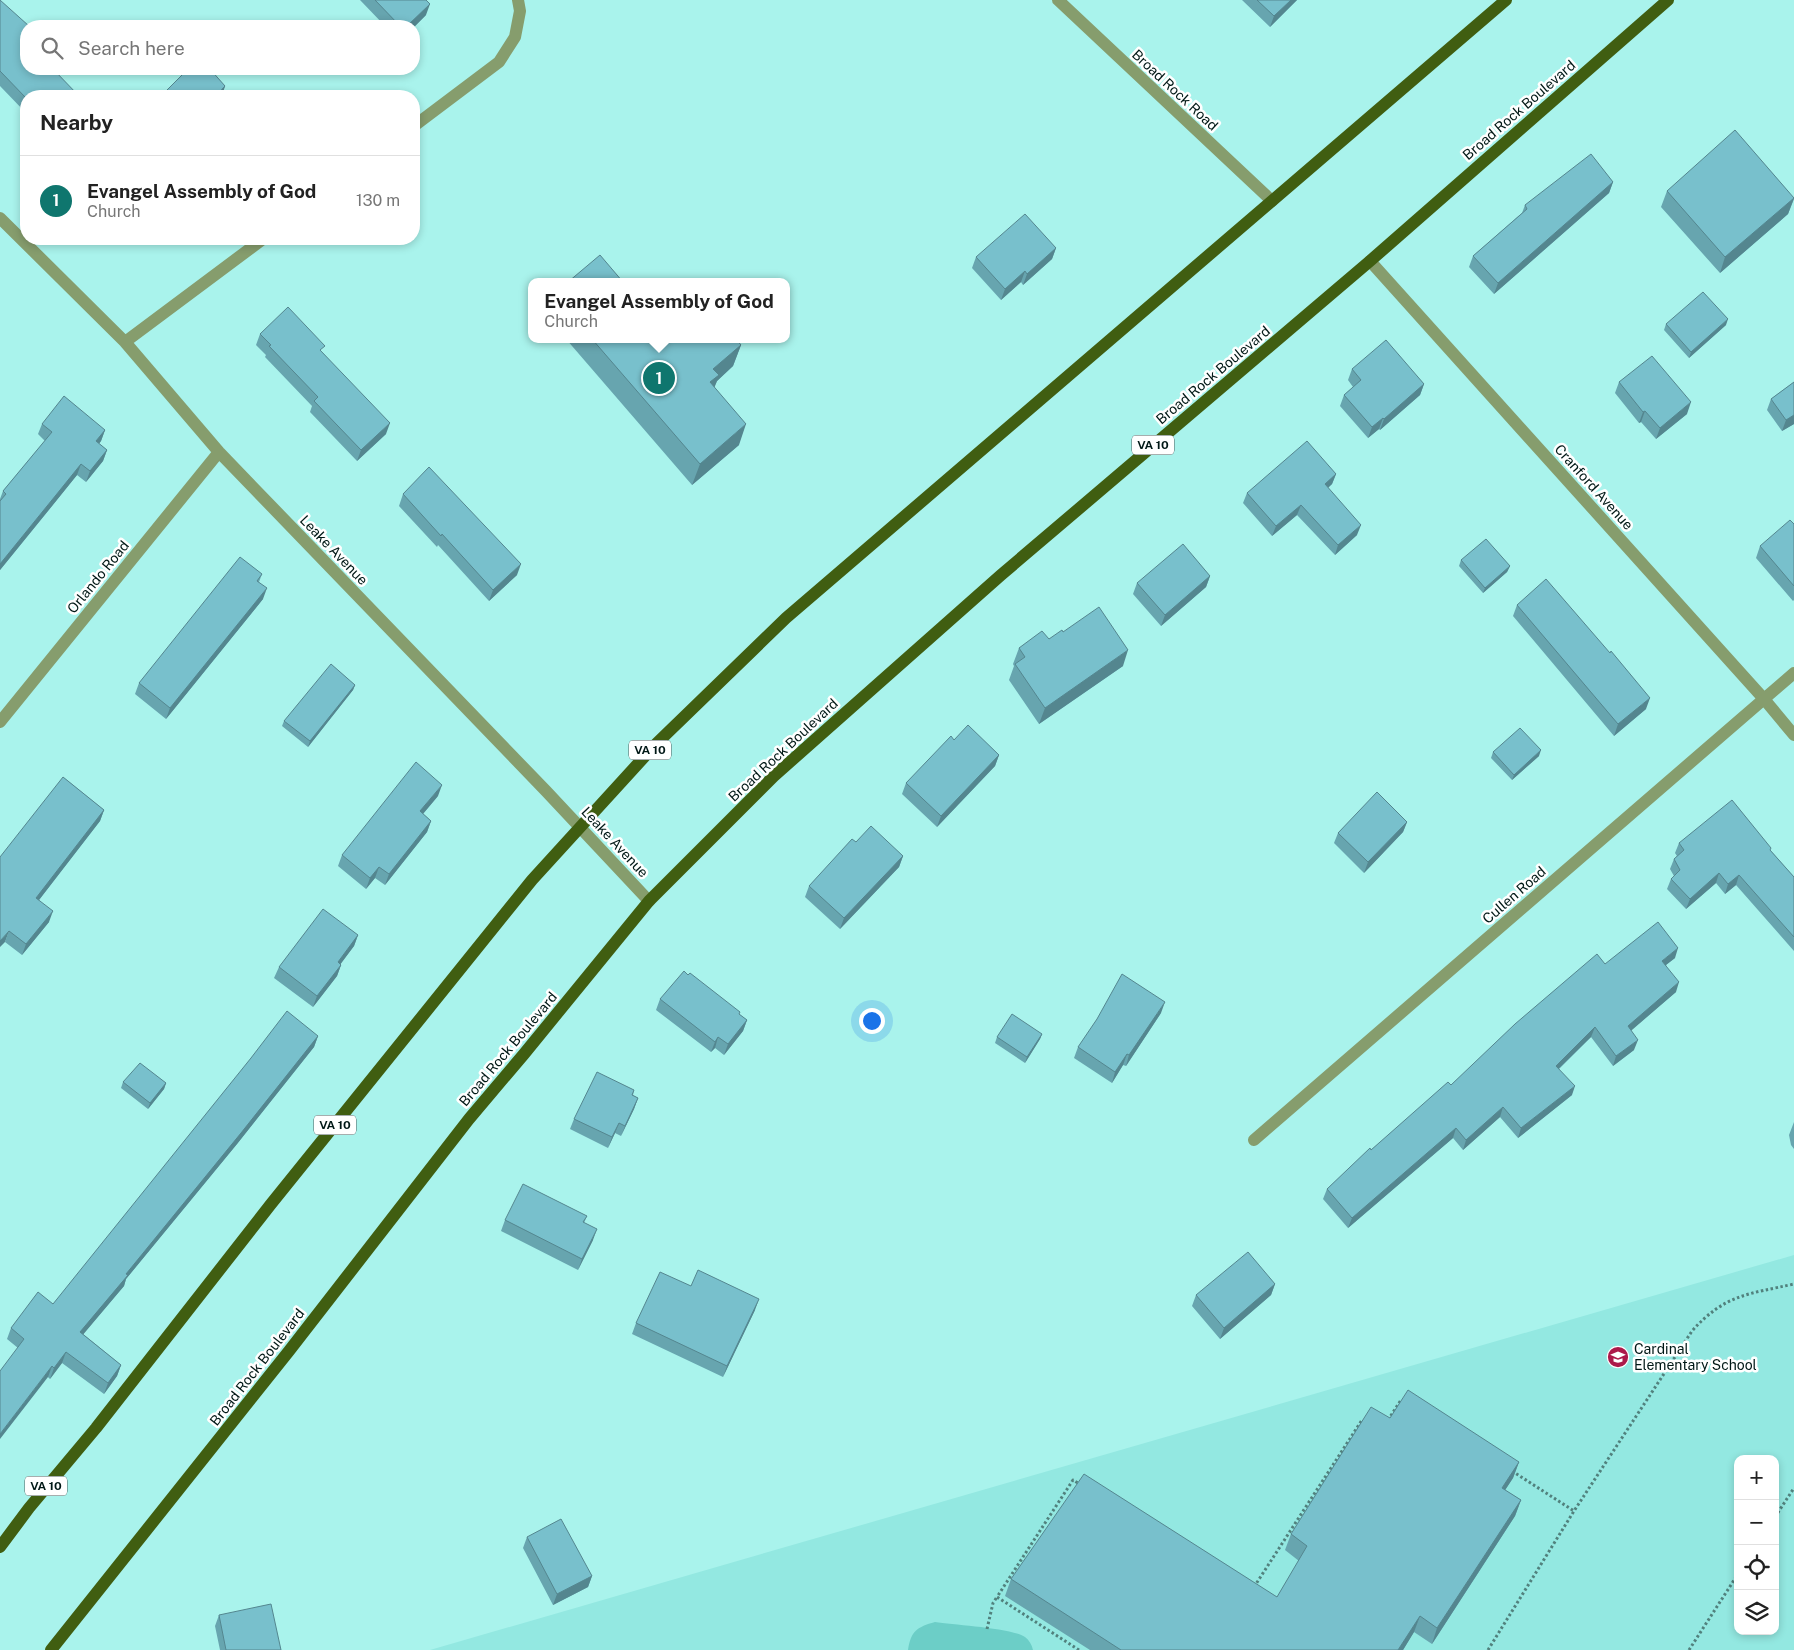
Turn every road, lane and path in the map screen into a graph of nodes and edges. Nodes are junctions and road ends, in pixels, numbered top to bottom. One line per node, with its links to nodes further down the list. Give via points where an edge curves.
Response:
1 (1058, 0): 6 (street, Broad Rock Road)
2 (1506, 0): 6 (main road, VA 10)
3 (1668, 0): 11 (main road, Broad Rock Boulevard / VA 10)
4 (519, 5): 5 (street, via 515,37 499,62)
5 (420, 121)
6 (1272, 201): 18 (main road, VA 10, via 786,618 656,744)
7 (0, 218): 8 (street, Leake Avenue)
8 (20, 238)
9 (27, 245): 12 (street, Leake Avenue)
10 (255, 245): 12 (street)
11 (1370, 261): 15 (street, Cranford Avenue); 19 (main road, Broad Rock Boulevard / VA 10, via 876,685 774,776)
12 (125, 342): 13 (street, Leake Avenue)
13 (219, 452): 16 (street, Orlando Road); 18 (street, Leake Avenue)
14 (1794, 673): 15 (street, Cullen Road)
15 (1764, 699): 17 (street, Cranford Avenue); 20 (street, Cullen Road)
16 (0, 722)
17 (1794, 735)
18 (580, 827): 19 (street, Leake Avenue); 30 (main road, VA 10, via 513,903)
19 (649, 901): 35 (main road, Broad Rock Boulevard / VA 10, via 469,1119)
20 (1254, 1140)
21 (1794, 1284): 29 (path, via 1734,1298 1702,1320)
22 (1410, 1405): 23 (path, via 1401,1400)
23 (1387, 1421)
24 (1368, 1423): 32 (path, via 1362,1420)
25 (1508, 1468): 29 (path)
26 (1794, 1488): 28 (path)
27 (1089, 1490): 33 (path, via 1073,1480)
28 (1779, 1510)
29 (1574, 1511): 37 (path)
30 (0, 1547)
31 (1734, 1580): 38 (path)
32 (1251, 1592)
33 (997, 1597): 34 (path); 36 (path)
34 (987, 1629)
35 (50, 1650)
36 (1079, 1650)
37 (1488, 1650)
38 (1689, 1650)

